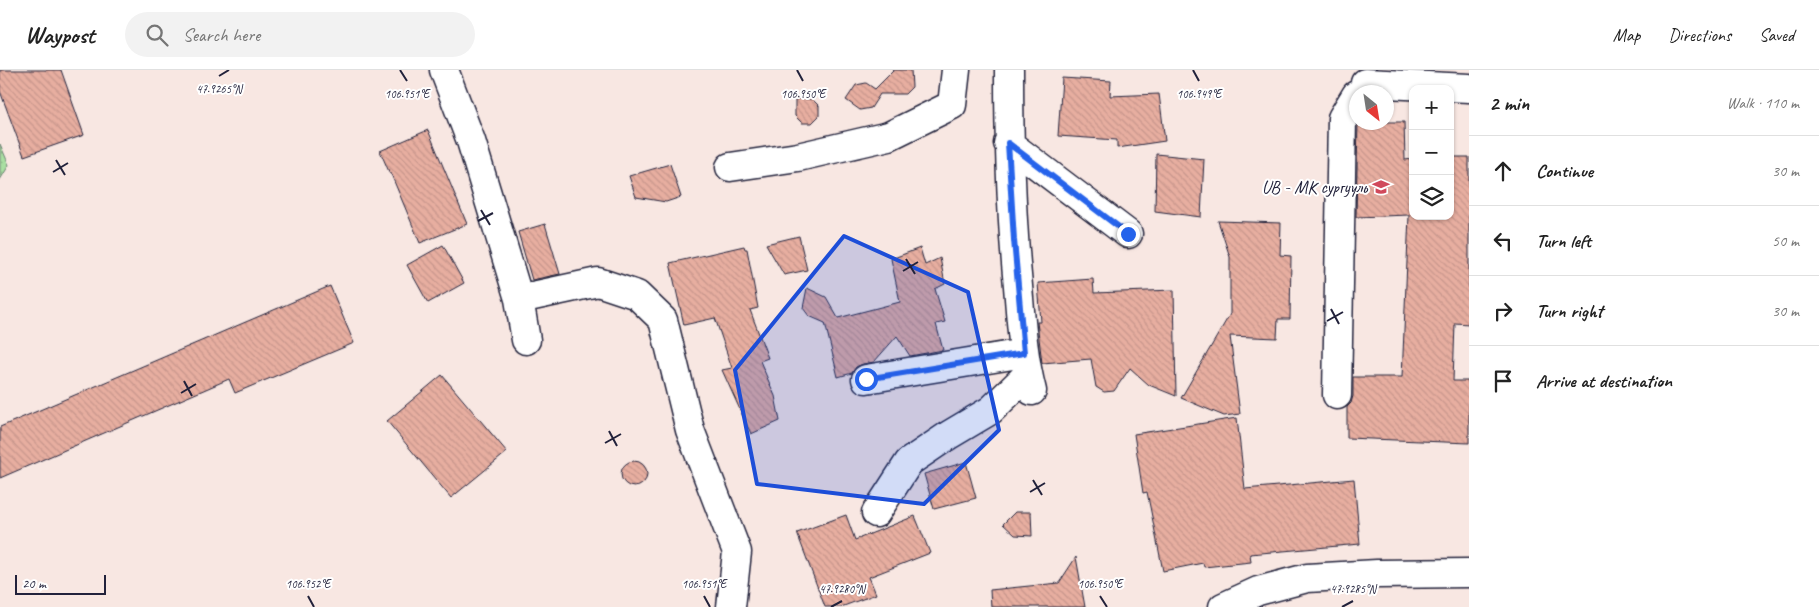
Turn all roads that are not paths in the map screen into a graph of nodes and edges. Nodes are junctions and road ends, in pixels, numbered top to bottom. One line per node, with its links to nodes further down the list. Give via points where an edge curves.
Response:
1 (444, 70): 10 (street, via 470,141)
2 (956, 70): 8 (street, via 952,105 889,136 798,157)
3 (1009, 70): 7 (street)
4 (1394, 86): 5 (street)
5 (1469, 88)
6 (1349, 106): 14 (street, via 1342,118)
7 (1008, 143): 9 (street); 12 (street)
8 (730, 167)
9 (1128, 234)
10 (519, 298): 11 (street); 17 (street, via 598,282 637,295 663,320 690,430 737,552)
11 (526, 340)
12 (1028, 373): 13 (street); 15 (street, via 991,410 909,462)
13 (866, 379)
14 (1337, 395)
15 (876, 513)
16 (1469, 573): 18 (street, via 1307,578 1258,591)
17 (732, 607)
18 (1223, 607)

